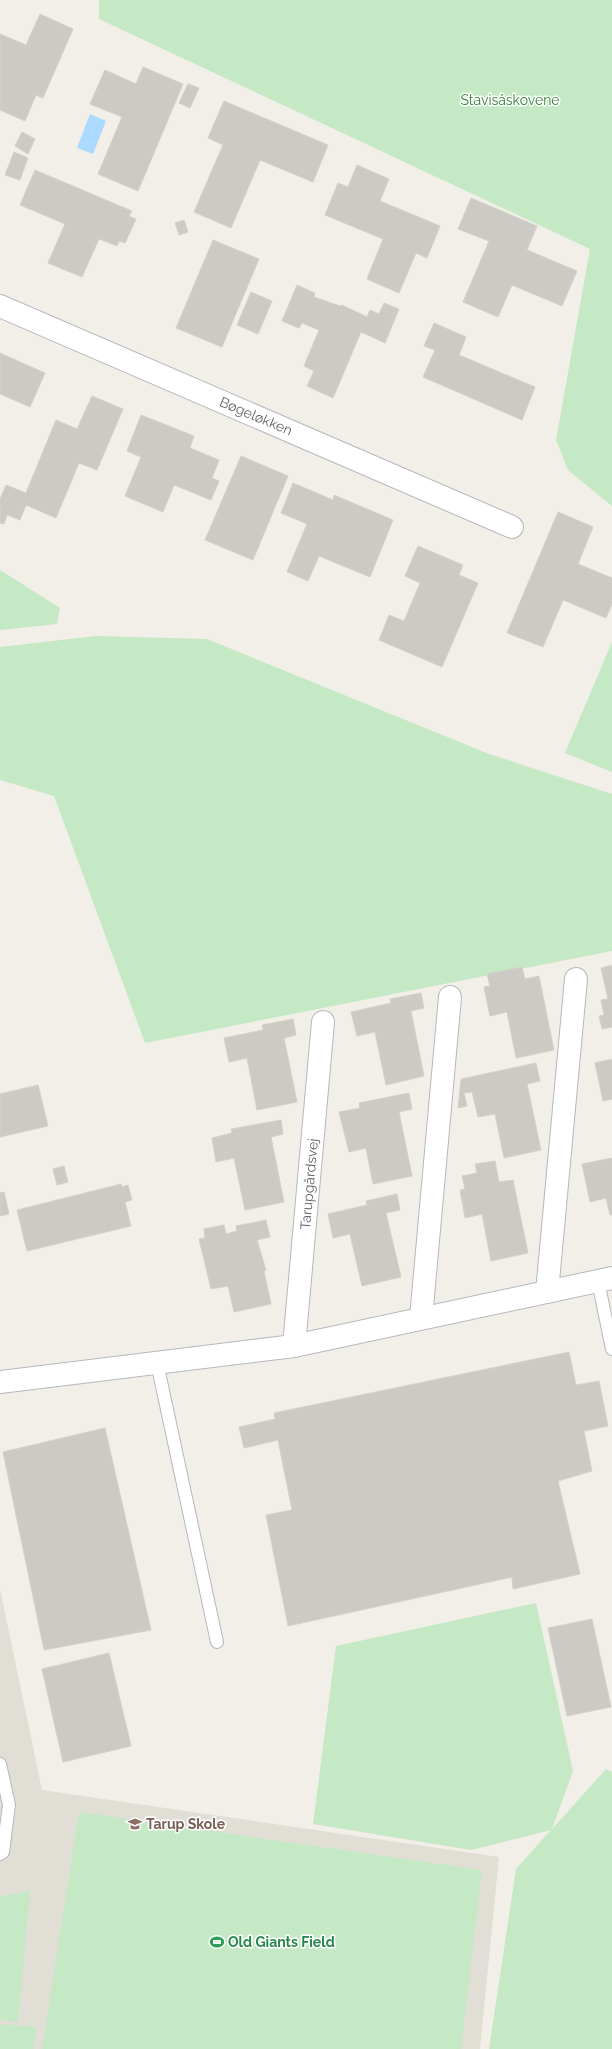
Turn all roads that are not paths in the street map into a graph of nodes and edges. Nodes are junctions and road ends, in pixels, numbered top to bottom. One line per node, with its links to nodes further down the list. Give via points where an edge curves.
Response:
1 (0, 306): 2 (street, Bøgeløkken)
2 (512, 527)
3 (576, 979): 7 (street)
4 (450, 997): 8 (street)
5 (324, 1022): 9 (street, Tarupgårdsvej)
6 (605, 1279): 7 (street); 10 (lane)
7 (546, 1292): 8 (street)
8 (420, 1318): 9 (street)
9 (294, 1346): 11 (street)
10 (612, 1348)
11 (157, 1363): 12 (street); 13 (lane)
12 (0, 1382)
13 (217, 1642)
14 (0, 1764): 15 (lane, via 9,1805 3,1852)
15 (0, 1854)

